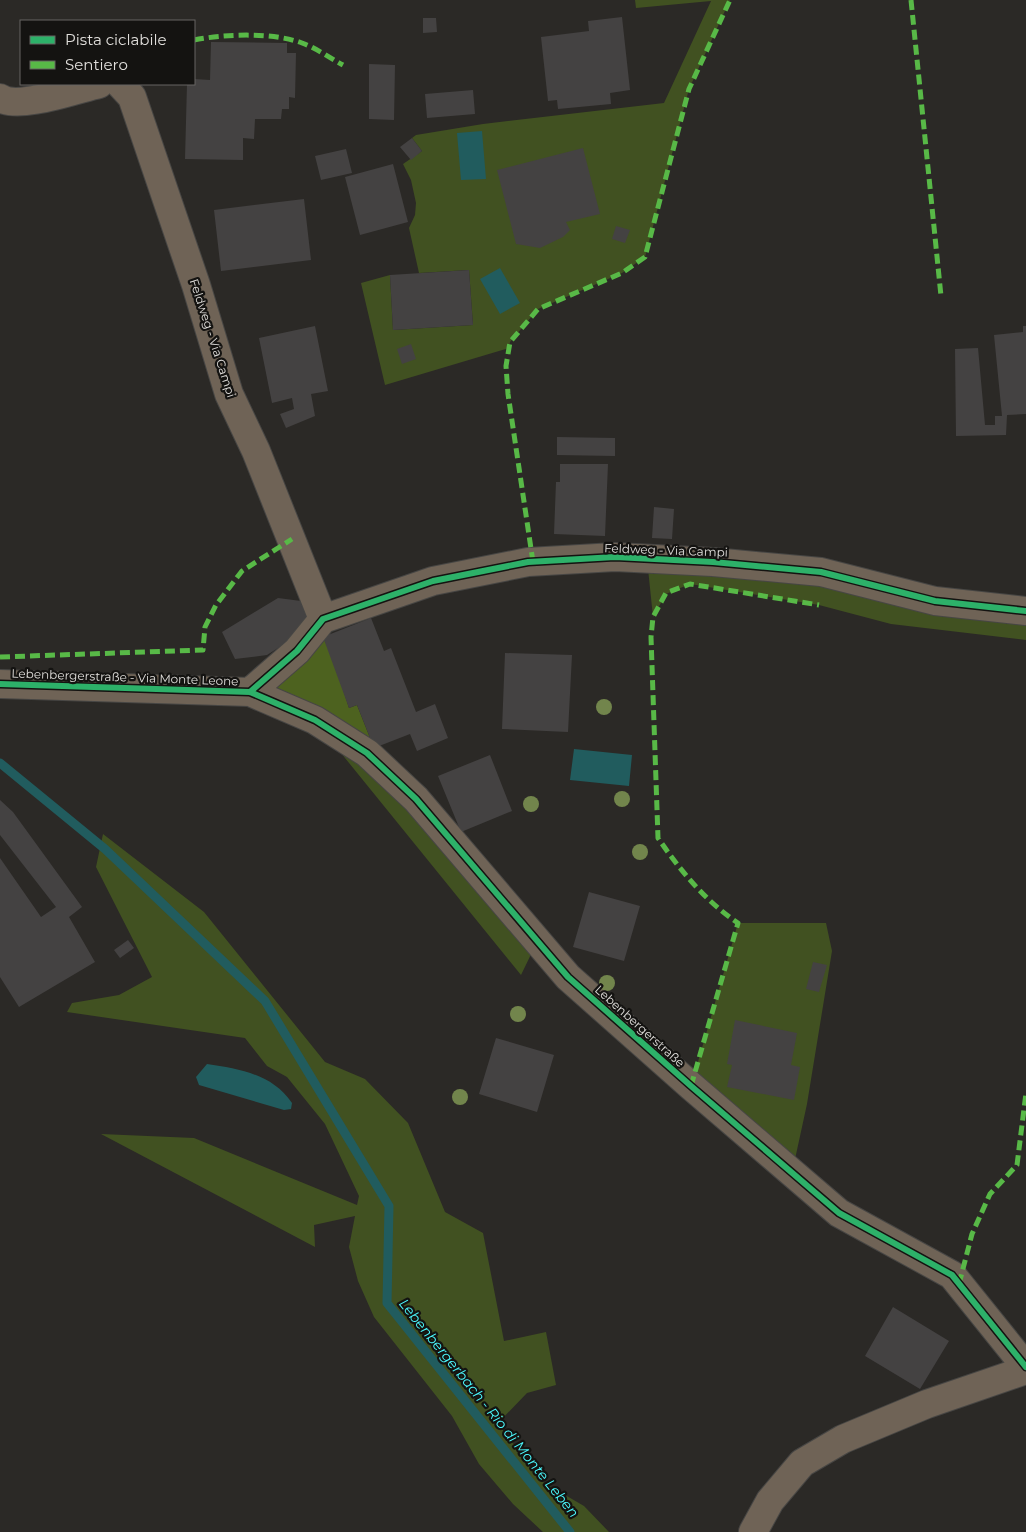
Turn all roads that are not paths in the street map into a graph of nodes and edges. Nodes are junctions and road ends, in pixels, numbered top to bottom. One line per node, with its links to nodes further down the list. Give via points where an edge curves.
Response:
1 (95, 85): 3 (street, via 26,101 6,102)
2 (121, 85): 5 (street, Feldweg - Via Campi, via 132,97 229,394 256,451)
3 (0, 98)
4 (1026, 611): 5 (street, Feldweg - Via Campi, via 935,601 821,572 713,562 615,558 528,562 433,581)
5 (323, 619): 7 (street, via 297,652)
6 (0, 684): 7 (street, Lebenbergerstraße - Via Monte Leone)
7 (250, 692): 8 (street, Lebenbergerstraße, via 315,720 367,753 416,799 568,977 839,1213 952,1275)
8 (1026, 1369): 9 (street, via 842,1439 802,1462 770,1501)
9 (753, 1532)

